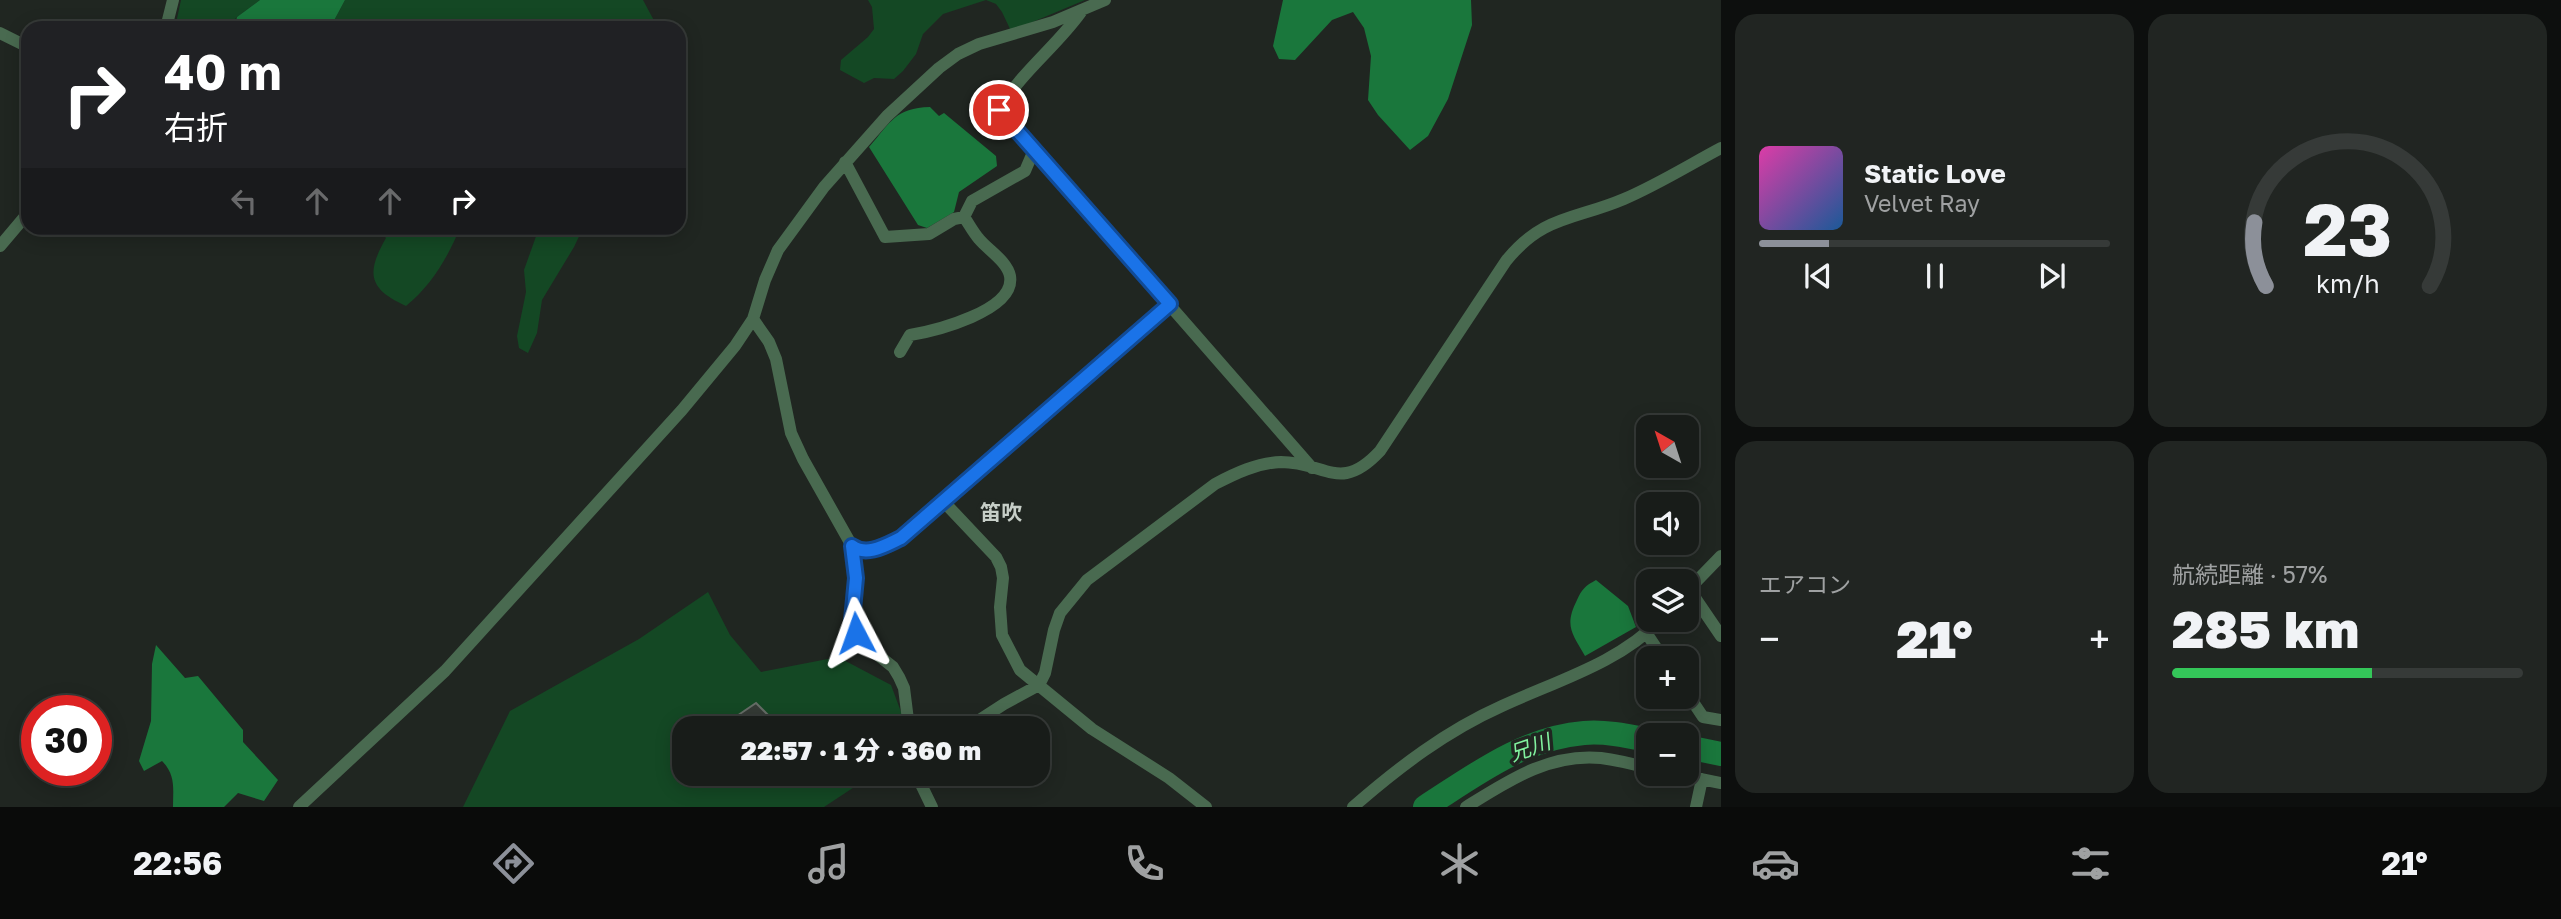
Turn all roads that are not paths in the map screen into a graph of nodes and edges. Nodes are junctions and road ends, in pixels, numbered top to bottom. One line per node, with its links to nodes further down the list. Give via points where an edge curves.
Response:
1 (173, 0): 4 (street)
2 (1105, 0): 3 (street)
3 (1081, 12): 8 (street, via 1064,36 1010,90 999,110); 9 (street, via 958,54 887,116)
4 (168, 21)
5 (0, 33): 6 (street)
6 (21, 44)
7 (1721, 148): 16 (street, via 1626,198 1558,220 1519,244 1369,464 1337,474)
8 (1034, 150): 10 (street, via 1025,171 972,201); 13 (street)
9 (845, 162): 10 (street, via 886,237 929,234); 14 (street, via 778,250)
10 (964, 217): 15 (street, via 1010,274 1010,284 1003,296 962,322 909,335)
11 (21, 221): 12 (street)
12 (0, 246)
13 (1170, 304): 16 (street); 17 (street)
14 (753, 319): 18 (street, via 776,359 792,433 803,459); 35 (street, via 682,410 466,650)
15 (900, 352)
16 (1312, 468): 25 (street, via 1278,462 1237,472 1101,568 1060,613)
17 (944, 502): 18 (street, via 901,538 859,551); 25 (street, via 1002,567 1002,635 1020,670)
18 (852, 546): 27 (street, via 856,633 899,677)
19 (1721, 556): 20 (street)
20 (1699, 579)
21 (1699, 605): 23 (street)
22 (1647, 634): 24 (street); 38 (street, via 1593,667 1466,724 1404,763)
23 (1721, 636)
24 (1655, 646)
25 (1039, 685): 28 (street); 37 (street, via 1093,729)
26 (1698, 709): 29 (street, via 1703,717)
27 (908, 716)
28 (985, 716)
29 (1721, 720)
30 (1636, 766): 39 (street, via 1600,758 1555,761)
31 (1699, 778): 32 (street)
32 (1702, 779): 33 (street); 40 (street)
33 (1721, 783)
34 (922, 786): 36 (street)
35 (299, 807)
36 (932, 807)
37 (1206, 807)
38 (1353, 807)
39 (1466, 807)
40 (1696, 807)

